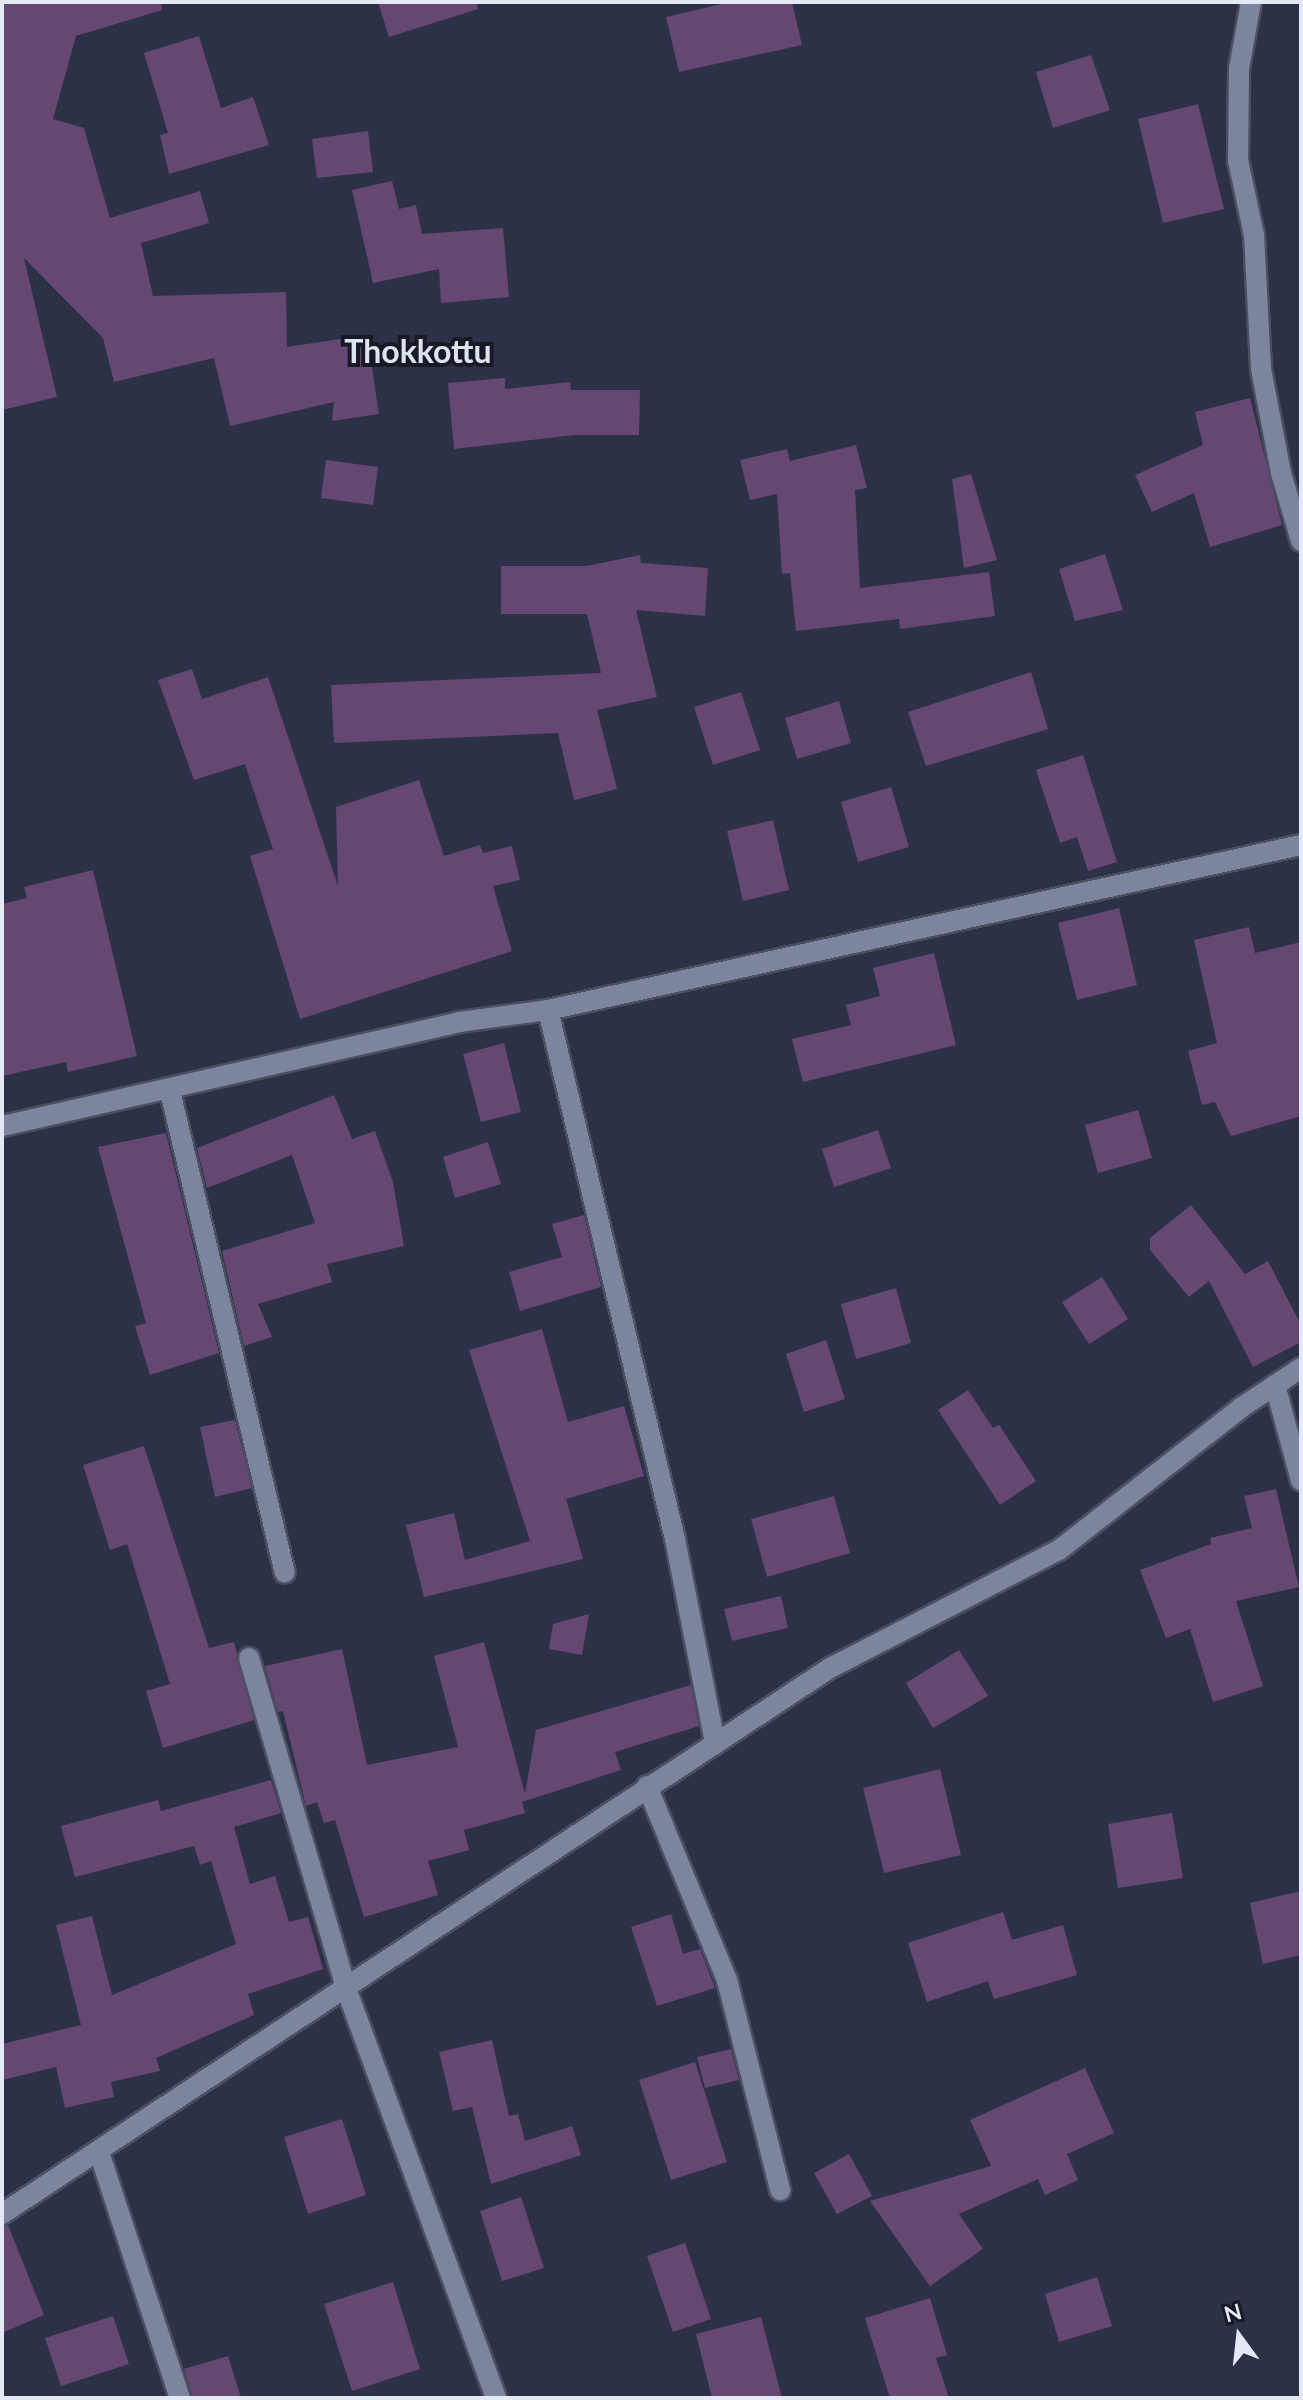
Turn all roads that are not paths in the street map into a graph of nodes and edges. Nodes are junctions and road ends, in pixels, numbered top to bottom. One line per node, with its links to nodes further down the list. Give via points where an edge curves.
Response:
1 (1251, 2): 2 (street, via 1239,69 1238,160 1254,235 1261,369 1281,473)
2 (1301, 541)
3 (1301, 845): 4 (street)
4 (548, 1010): 5 (street, via 459,1022); 12 (street, via 675,1539)
5 (170, 1091): 6 (street); 10 (street)
6 (2, 1126)
7 (1301, 1368): 8 (street)
8 (1275, 1385): 9 (street); 12 (street, via 1059,1550 830,1668)
9 (1301, 1481)
10 (285, 1572)
11 (249, 1658): 14 (street)
12 (715, 1742): 13 (street)
13 (647, 1786): 14 (street); 16 (street, via 727,1980)
14 (346, 1988): 15 (street); 19 (street)
15 (99, 2152): 17 (street); 18 (street)
16 (780, 2190)
17 (2, 2214)
18 (180, 2398)
19 (496, 2398)

